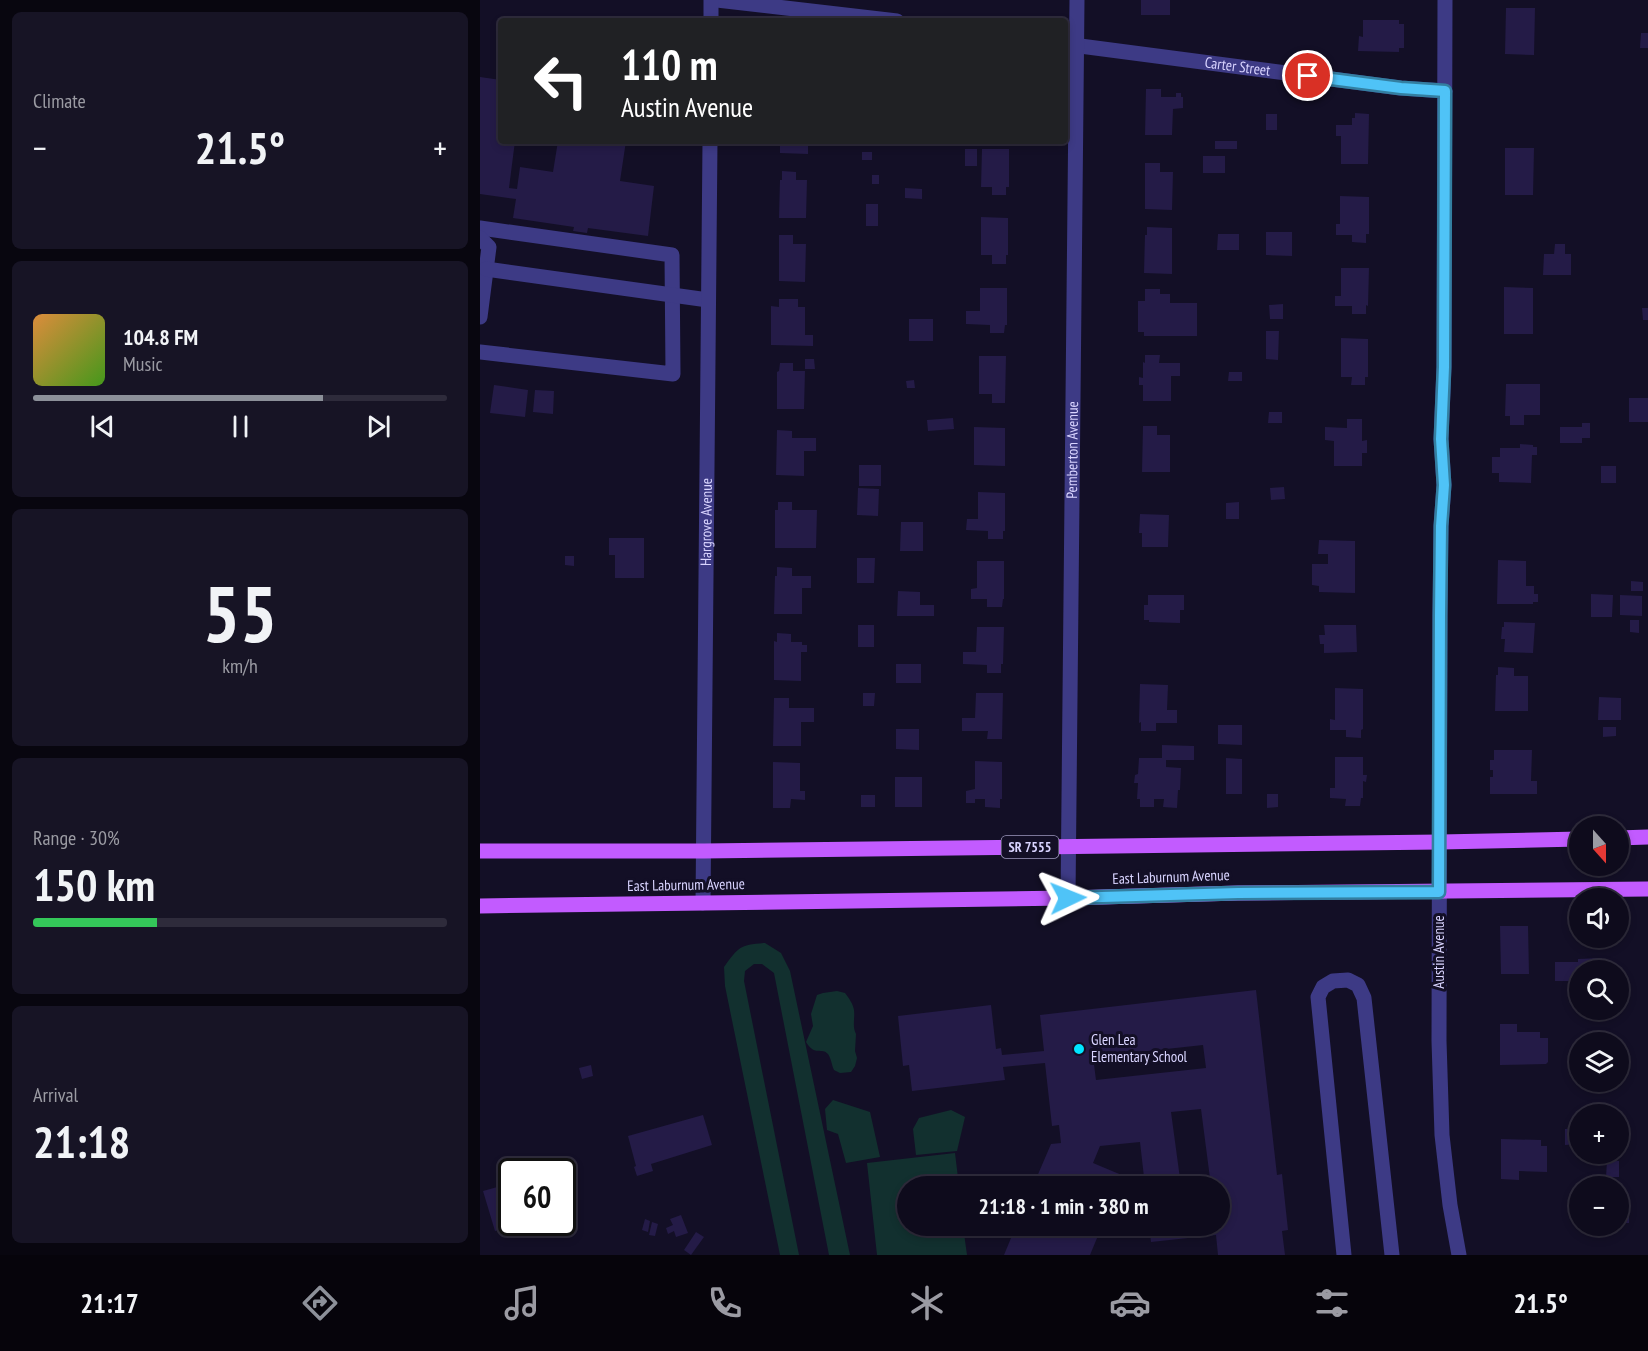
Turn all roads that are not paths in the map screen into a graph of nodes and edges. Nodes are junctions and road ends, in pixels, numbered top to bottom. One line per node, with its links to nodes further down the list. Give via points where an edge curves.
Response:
1 (711, 0): 5 (street)
2 (717, 0): 6 (street)
3 (1077, 0): 7 (street, Pemberton Avenue)
4 (1445, 0): 8 (street, Austin Avenue)
5 (711, 18)
6 (871, 18)
7 (1071, 45): 8 (street, Carter Street); 21 (street, Pemberton Avenue)
8 (1445, 91): 20 (street, Austin Avenue)
9 (710, 144): 14 (street, Hargrove Avenue)
10 (480, 228): 13 (street, via 672,255)
11 (480, 238): 12 (street, via 489,247)
12 (486, 269): 13 (street); 15 (street)
13 (672, 295): 14 (street); 16 (street, via 673,374)
14 (708, 300): 23 (street, Hargrove Avenue)
15 (480, 317)
16 (480, 352)
17 (1648, 837): 18 (main road)
18 (1629, 838)
19 (1569, 839): 20 (main road, East Laburnum Avenue / SR 7555)
20 (1440, 842): 21 (main road, East Laburnum Avenue / SR 7555); 25 (street, Austin Avenue)
21 (1069, 846): 23 (main road, East Laburnum Avenue / SR 7555); 26 (street, Pemberton Avenue)
22 (480, 851): 23 (main road, East Laburnum Avenue / SR 7555)
23 (704, 851): 27 (street, Hargrove Avenue)
24 (1648, 889): 25 (main road, East Laburnum Avenue)
25 (1439, 892): 26 (main road, East Laburnum Avenue); 31 (street, Austin Avenue, via 1442,1135)
26 (1068, 898): 27 (main road, East Laburnum Avenue)
27 (703, 903): 28 (main road, East Laburnum Avenue)
28 (480, 906)
29 (1344, 1255): 30 (street, via 1318,998 1323,987 1333,981 1348,980 1358,985 1364,998)
30 (1392, 1255)
31 (1459, 1255)

